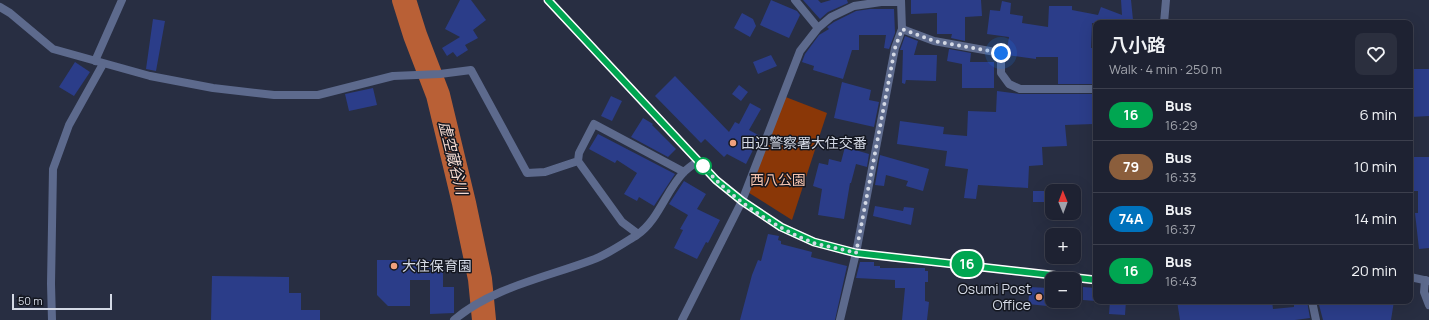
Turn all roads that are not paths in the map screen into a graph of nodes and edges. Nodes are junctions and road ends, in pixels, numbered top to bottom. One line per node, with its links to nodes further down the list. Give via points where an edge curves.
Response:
1 (122, 0): 10 (street)
2 (548, 0): 13 (street)
3 (795, 0): 8 (street)
4 (1166, 0): 7 (street)
5 (901, 1): 8 (street, via 854,6 831,17); 9 (street)
6 (0, 7): 10 (street, via 53,49)
7 (1164, 20)
8 (818, 28): 15 (street, via 800,51)
9 (902, 29): 11 (street, via 934,41 1001,53 1001,73 1009,84 1020,89); 17 (street, via 895,48)
10 (99, 62): 12 (street, via 150,76 274,96 318,95 393,76 471,70 527,173 545,172); 23 (street, via 69,125 53,169)
11 (1093, 89)
12 (578, 161): 14 (street, via 579,153 594,124); 16 (street, via 622,222)
13 (698, 161): 14 (street); 15 (street)
14 (684, 172): 16 (street, via 652,219)
15 (742, 201): 17 (street, via 781,227 814,242); 25 (street)
16 (638, 234): 24 (street, via 594,260 553,272 495,296 472,307)
17 (856, 253): 19 (street); 26 (street)
18 (1413, 278): 20 (street)
19 (1093, 280)
20 (1427, 281): 22 (street, via 1424,292)
21 (1313, 304): 27 (street)
22 (1429, 305)
23 (52, 320)
24 (454, 320)
25 (682, 320)
26 (840, 320)
27 (1316, 320)

